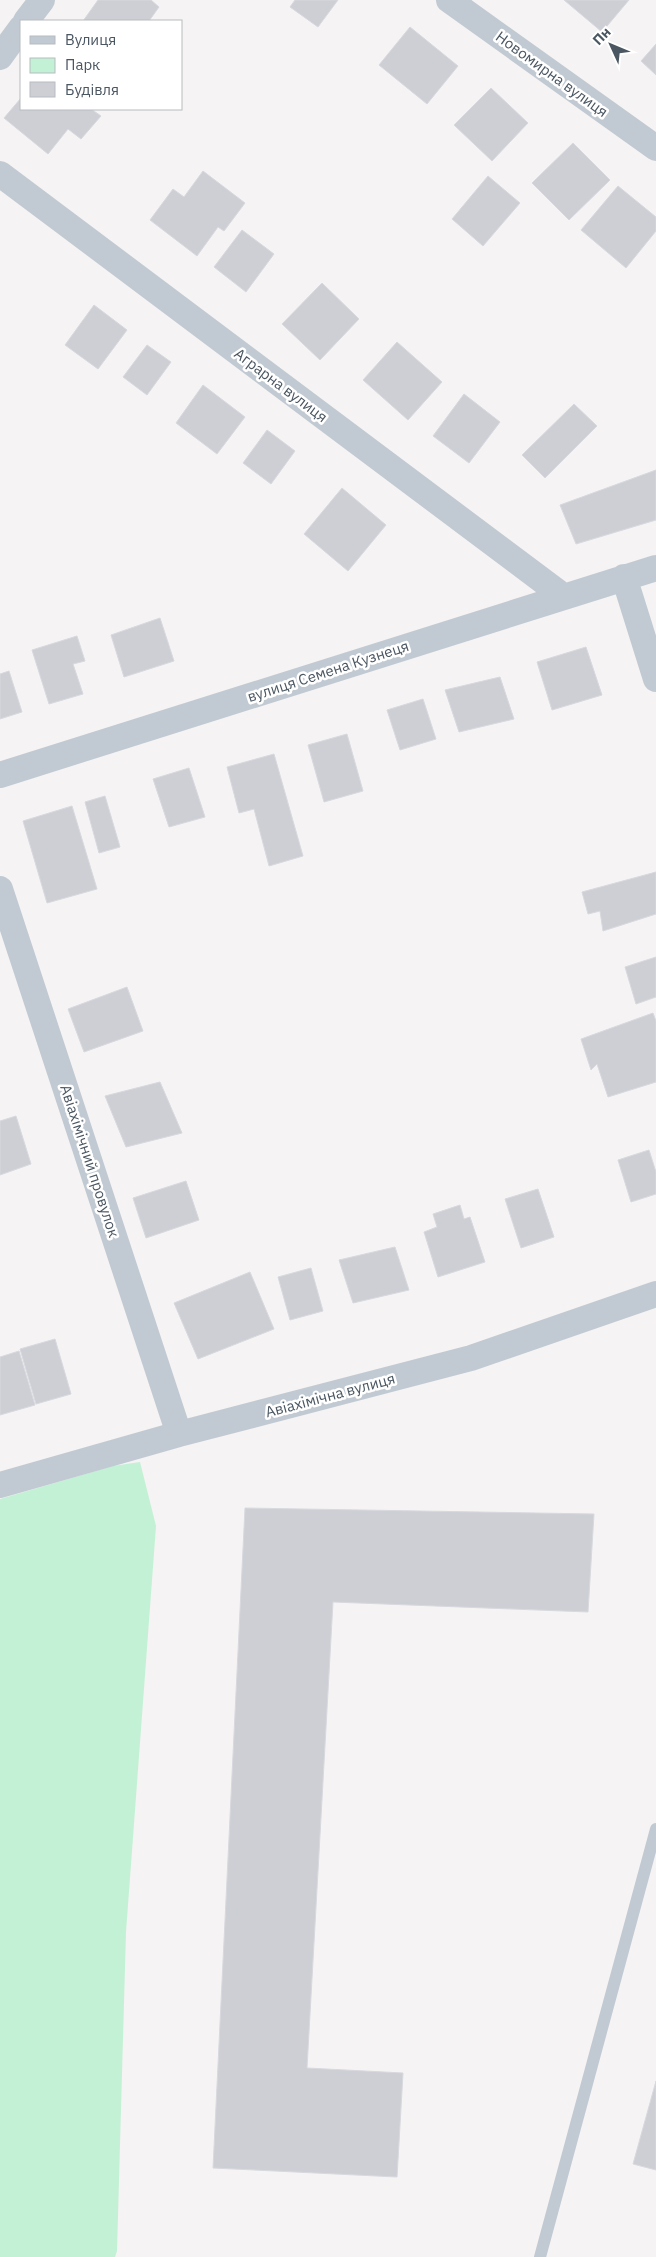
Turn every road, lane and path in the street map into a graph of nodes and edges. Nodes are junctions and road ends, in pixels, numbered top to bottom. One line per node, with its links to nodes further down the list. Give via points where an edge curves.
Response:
1 (42, 0): 3 (street)
2 (449, 0): 6 (street, Новомирна вулиця)
3 (27, 20)
4 (20, 29): 5 (street)
5 (0, 57)
6 (656, 148)
7 (0, 174): 10 (street, Аграрна вулиця)
8 (656, 568): 9 (street, вулиця Семена Кузнеця)
9 (624, 577): 10 (street, вулиця Семена Кузнеця); 11 (street)
10 (563, 596): 12 (street, вулиця Семена Кузнеця)
11 (656, 679)
12 (0, 775)
13 (0, 889): 15 (street, Авіахімічний провулок)
14 (656, 1294): 15 (street, Авіахімічна вулиця, via 471,1358)
15 (179, 1434): 16 (street, Авіахімічна вулиця)
16 (0, 1485)
17 (656, 1829): 18 (lane)
18 (540, 2257)

